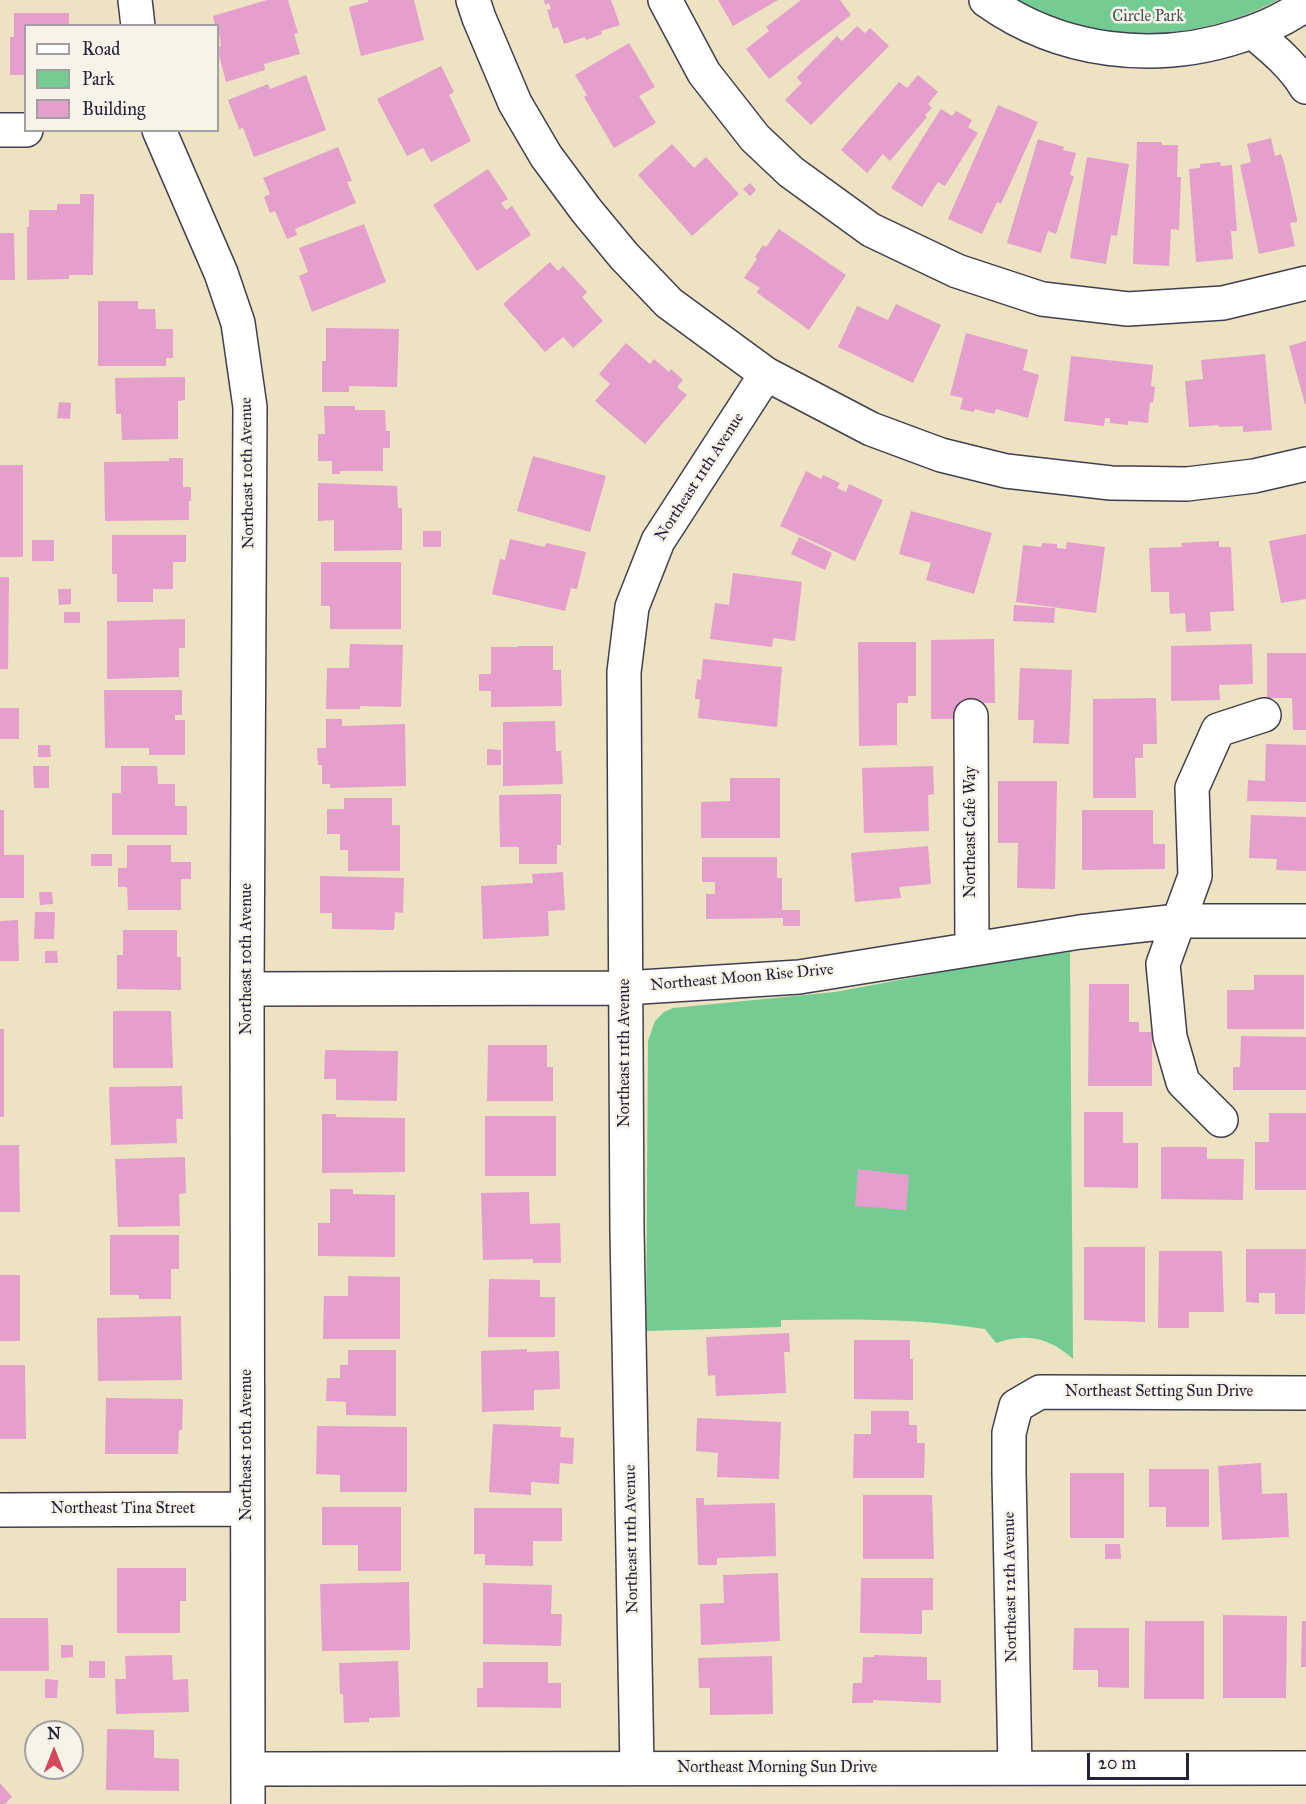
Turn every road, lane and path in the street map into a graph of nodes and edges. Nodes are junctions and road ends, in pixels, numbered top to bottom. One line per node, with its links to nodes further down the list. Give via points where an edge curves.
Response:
1 (135, 0): 6 (street)
2 (473, 0): 13 (street, via 515,103 546,156 585,210 669,303)
3 (664, 0): 12 (street, via 704,73 755,138 784,165 871,230 957,271 1042,299 1128,309 1223,303)
4 (986, 0): 7 (street, via 1026,24 1057,36 1122,51 1189,49)
5 (1306, 4): 7 (street)
6 (138, 24)
7 (1253, 32): 8 (street)
8 (1306, 87)
9 (0, 130): 10 (street)
10 (24, 130)
11 (160, 132): 21 (street, Northeast 10th Avenue, via 221,273 238,323 250,407)
12 (1306, 284)
13 (766, 374): 14 (street, via 871,429 941,455 1006,471 1111,483 1186,484 1254,476); 20 (street, Northeast 11th Avenue, via 658,541 632,607 624,672)
14 (1306, 464)
15 (1264, 715): 17 (street, via 1218,730 1192,788 1195,876)
16 (971, 716): 19 (street, Northeast Cafe Way)
17 (1178, 921): 18 (street, Northeast Moon Rise Drive); 19 (street, Northeast Moon Rise Drive); 22 (street, via 1163,964 1170,1037 1183,1082)
18 (1306, 921)
19 (972, 948): 20 (street, Northeast Moon Rise Drive, via 799,977)
20 (625, 988): 21 (street, Northeast Moon Rise Drive); 27 (street, Northeast 11th Avenue)
21 (247, 989): 25 (street, Northeast 10th Avenue)
22 (1221, 1120)
23 (1306, 1393): 24 (street, Northeast Setting Sun Drive, via 1040,1392)
24 (1016, 1406): 28 (street, Northeast 12th Avenue, via 1009,1433)
25 (247, 1509): 26 (street, Northeast Tina Street); 30 (street, Northeast 10th Avenue)
26 (0, 1510)
27 (637, 1768): 28 (street, Northeast Morning Sun Drive); 30 (street, Northeast Morning Sun Drive)
28 (1015, 1768): 29 (street, Northeast Morning Sun Drive)
29 (1306, 1768)
30 (248, 1769): 31 (street, Northeast 10th Avenue)
31 (248, 1804)

